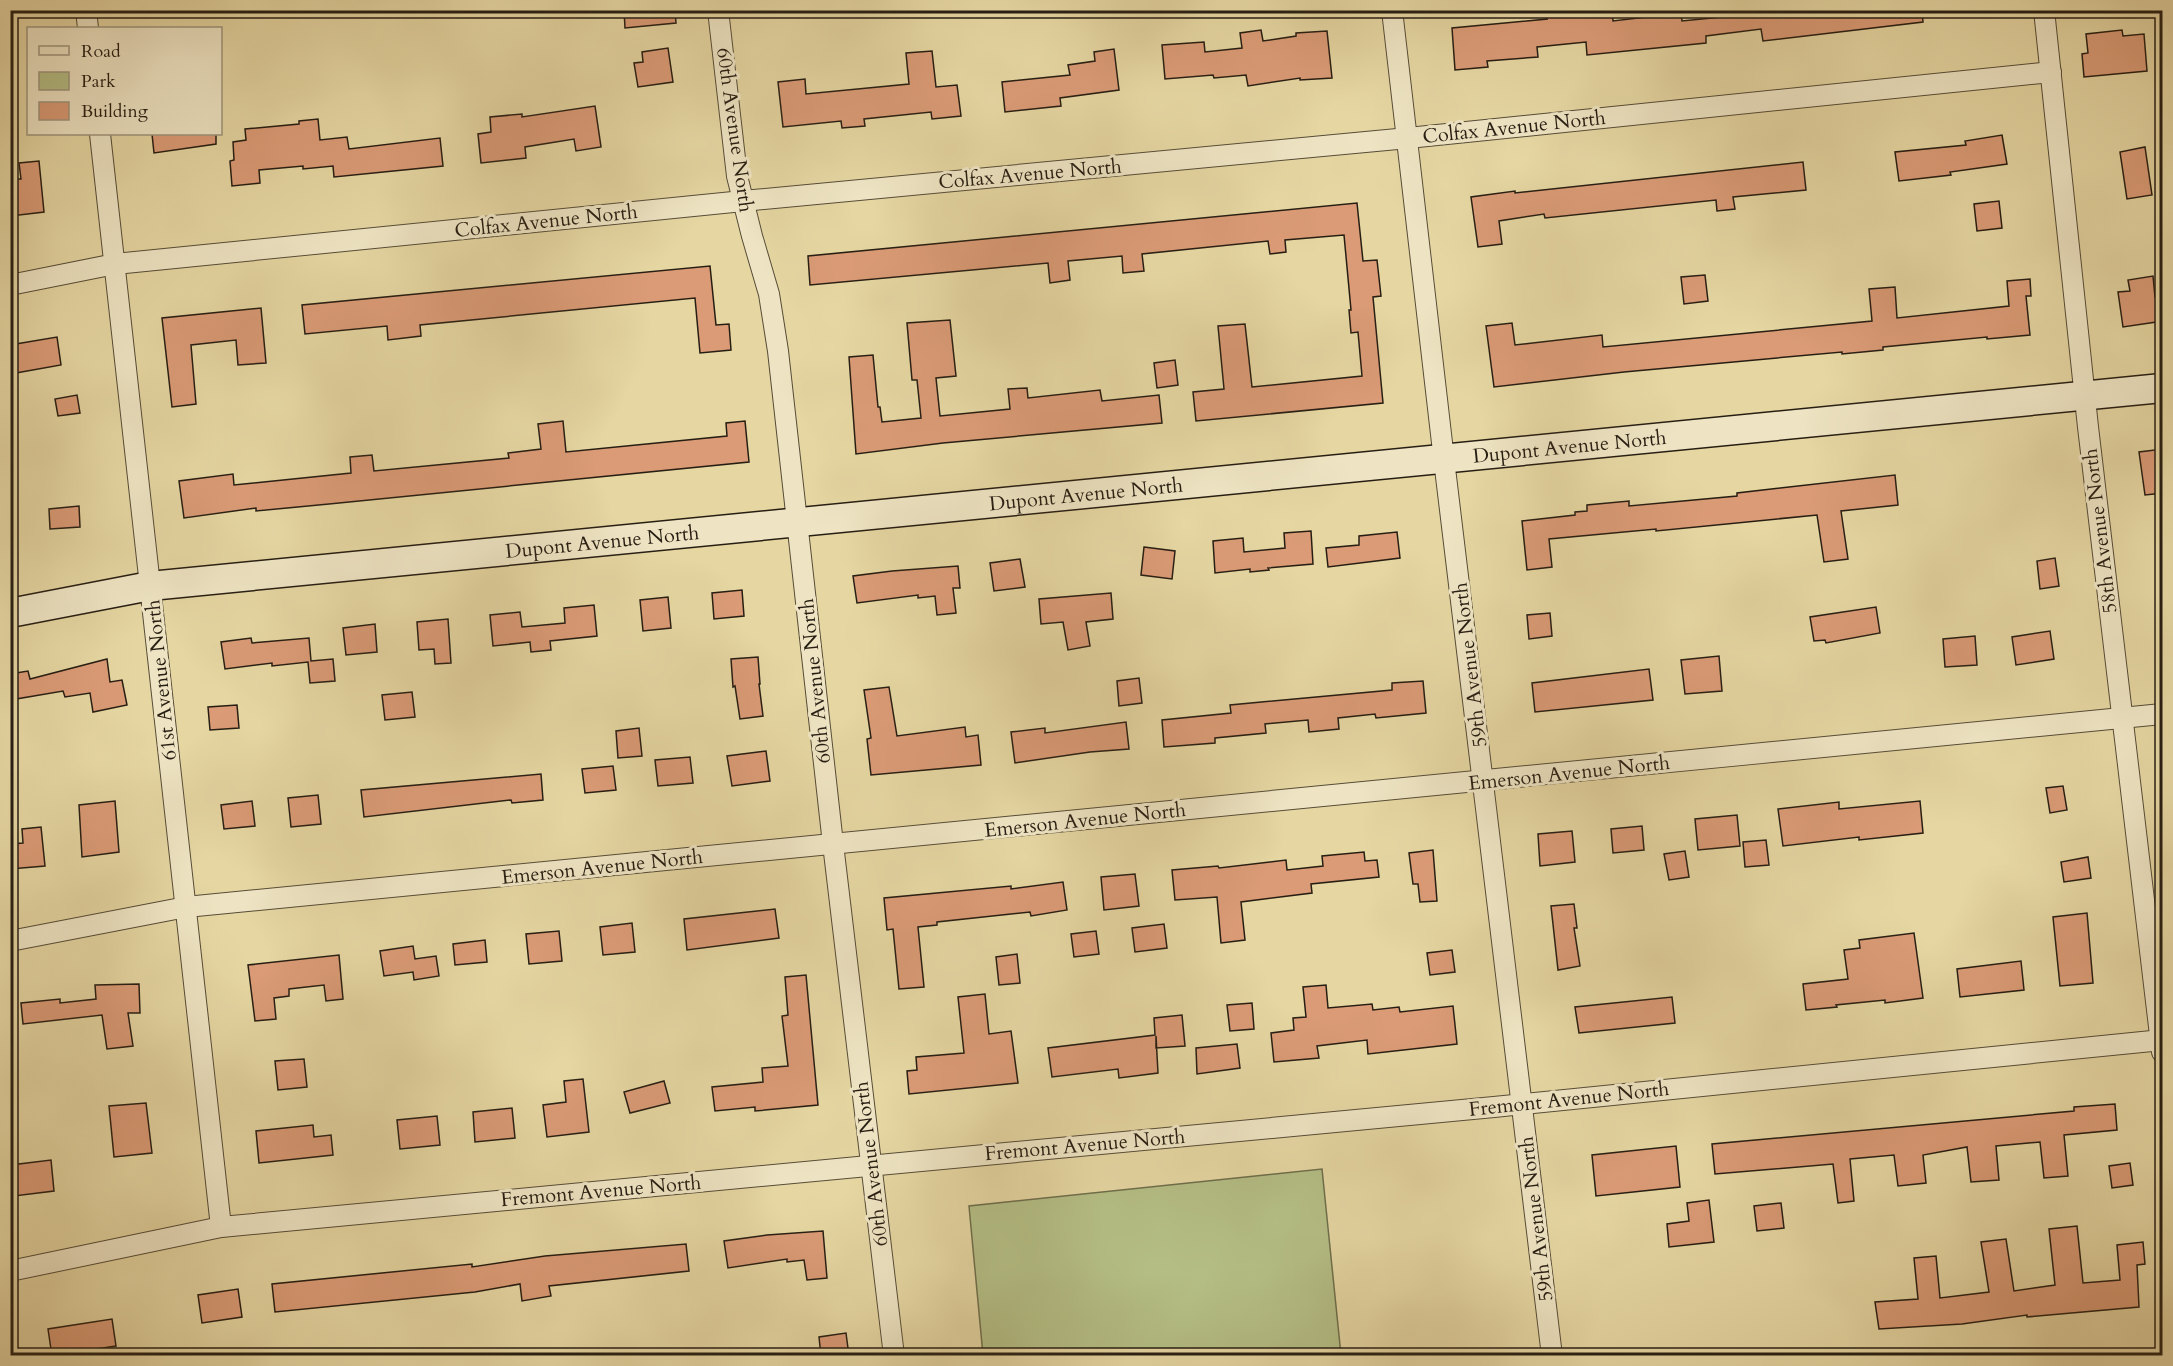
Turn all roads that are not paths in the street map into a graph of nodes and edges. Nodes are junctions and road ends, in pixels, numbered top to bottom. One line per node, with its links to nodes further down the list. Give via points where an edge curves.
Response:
1 (86, 10): 5 (street)
2 (718, 10): 9 (street, 60th Avenue North)
3 (1392, 10): 8 (street, 59th Avenue North)
4 (2044, 10): 6 (street, 58th Avenue North)
5 (88, 27)
6 (2051, 72): 8 (street, Colfax Avenue North); 13 (street, 58th Avenue North)
7 (100, 135): 10 (street, 61st Avenue North)
8 (1408, 138): 9 (street, Colfax Avenue North); 14 (street, 59th Avenue North)
9 (743, 201): 10 (street, Colfax Avenue North); 15 (street, 60th Avenue North, via 768,294 778,351)
10 (115, 264): 11 (street, Colfax Avenue North); 16 (street, 61st Avenue North)
11 (10, 285)
12 (2163, 388): 13 (street, Dupont Avenue North)
13 (2085, 396): 14 (street, Dupont Avenue North); 19 (street, 58th Avenue North)
14 (1444, 460): 15 (street, Dupont Avenue North); 20 (street, 59th Avenue North)
15 (798, 523): 16 (street, Dupont Avenue North); 21 (street, 60th Avenue North)
16 (150, 586): 17 (street, Dupont Avenue North); 22 (street, 61st Avenue North)
17 (10, 614)
18 (2163, 714): 19 (street, Emerson Avenue North)
19 (2123, 718): 20 (street, Emerson Avenue North); 24 (street, 58th Avenue North)
20 (1484, 781): 21 (street, Emerson Avenue North); 25 (street, 59th Avenue North)
21 (832, 844): 22 (street, Emerson Avenue North); 26 (street, 60th Avenue North)
22 (186, 907): 23 (street, Emerson Avenue North); 27 (street, 61st Avenue North)
23 (10, 941)
24 (2162, 1044): 25 (street, Fremont Avenue North)
25 (1521, 1103): 26 (street, Fremont Avenue North); 30 (street, 59th Avenue North)
26 (872, 1166): 27 (street, Fremont Avenue North); 29 (street, 60th Avenue North)
27 (221, 1227): 28 (street, Fremont Avenue North)
28 (10, 1270)
29 (894, 1356)
30 (1552, 1356)

